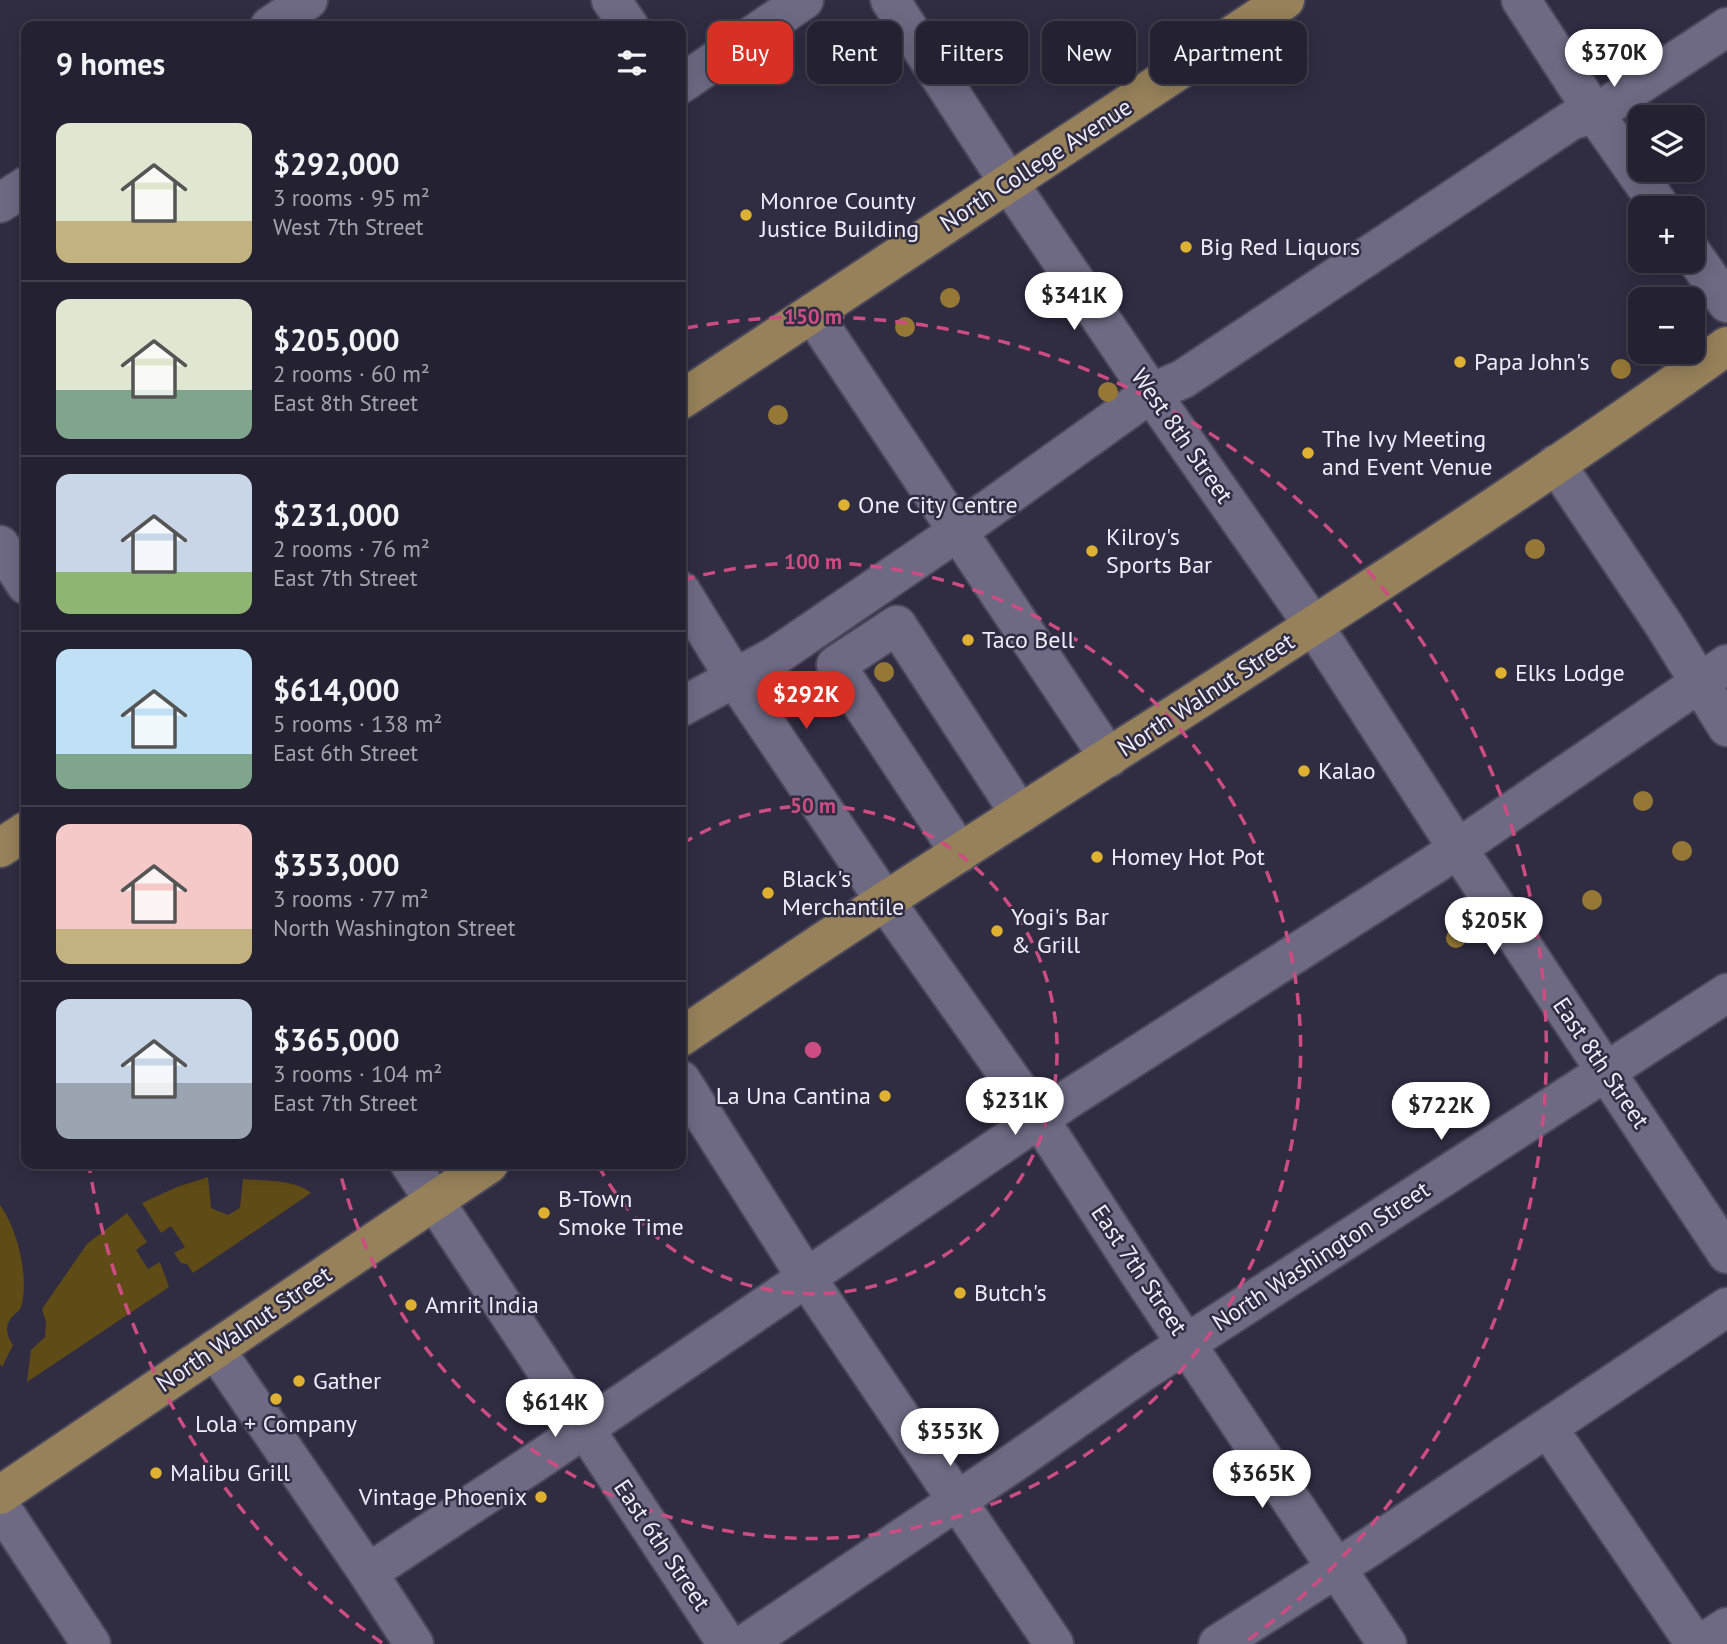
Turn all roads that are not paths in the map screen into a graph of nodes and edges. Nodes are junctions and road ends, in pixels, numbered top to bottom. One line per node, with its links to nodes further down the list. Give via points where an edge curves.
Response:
1 (611, 0): 6 (street)
2 (804, 0): 8 (street)
3 (890, 0): 10 (street, West 8th Street)
4 (1285, 0): 10 (main road, North College Avenue)
5 (1521, 0): 9 (street)
6 (626, 21)
7 (1727, 27): 9 (street)
8 (686, 81)
9 (1595, 114): 12 (street); 18 (street, via 1572,120 1183,379)
10 (1009, 183): 16 (main road, North College Avenue); 18 (street, West 8th Street)
11 (21, 189): 13 (street)
12 (1653, 196)
13 (0, 203)
14 (1705, 272): 15 (street)
15 (1727, 303)
16 (812, 313): 19 (main road, North College Avenue); 21 (street)
17 (1727, 346): 20 (main road, North Walnut Street)
18 (1151, 393): 21 (street); 25 (street, West 8th Street)
19 (686, 397)
20 (1556, 464): 25 (main road, North Walnut Street); 26 (street, via 1664,625)
21 (957, 532): 27 (street, via 777,655); 30 (street)
22 (0, 545): 23 (street)
23 (21, 576)
24 (686, 600): 27 (street, East 7th Street)
25 (1314, 626): 30 (main road, North Walnut Street); 34 (street, East 8th Street)
26 (1712, 673): 29 (street); 34 (street)
27 (734, 677): 28 (street); 36 (street, East 7th Street)
28 (686, 704)
29 (1727, 727)
30 (1109, 758): 31 (main road, North Walnut Street)
31 (1020, 814): 35 (main road, North Walnut Street); 35 (street, via 897,625 836,665)
32 (21, 834): 33 (main road)
33 (0, 848)
34 (1458, 849): 39 (street, East 8th Street); 41 (street)
35 (960, 853): 36 (main road, North Walnut Street)
36 (884, 901): 38 (main road, North Walnut Street); 41 (street, East 7th Street)
37 (1727, 993): 39 (street, North Washington Street)
38 (686, 1034)
39 (1605, 1071): 45 (street, East 8th Street); 48 (street, North Washington Street)
40 (686, 1088): 46 (street)
41 (1040, 1120): 46 (street); 48 (street, East 7th Street)
42 (413, 1169): 44 (street, East 6th Street)
43 (481, 1169): 44 (main road, North Walnut Street)
44 (434, 1200): 49 (main road, North Walnut Street); 50 (street, East 6th Street)
45 (1727, 1254)
46 (806, 1276): 50 (street); 53 (street)
47 (1727, 1307): 51 (street)
48 (1187, 1343): 53 (street, North Washington Street); 55 (street, East 7th Street)
49 (215, 1349): 52 (main road, North Walnut Street); 56 (street)
50 (584, 1428): 56 (street); 60 (street, East 6th Street)
51 (1548, 1428): 55 (street); 65 (street)
52 (0, 1495)
53 (956, 1500): 61 (street, North Washington Street); 62 (street)
54 (0, 1506): 58 (street)
55 (1335, 1568): 63 (street); 64 (street, East 7th Street)
56 (368, 1573): 59 (street)
57 (1727, 1627): 66 (street)
58 (91, 1644)
59 (414, 1644)
60 (727, 1644)
61 (745, 1644)
62 (1054, 1644)
63 (1218, 1644)
64 (1387, 1644)
65 (1695, 1644)
66 (1701, 1644)

